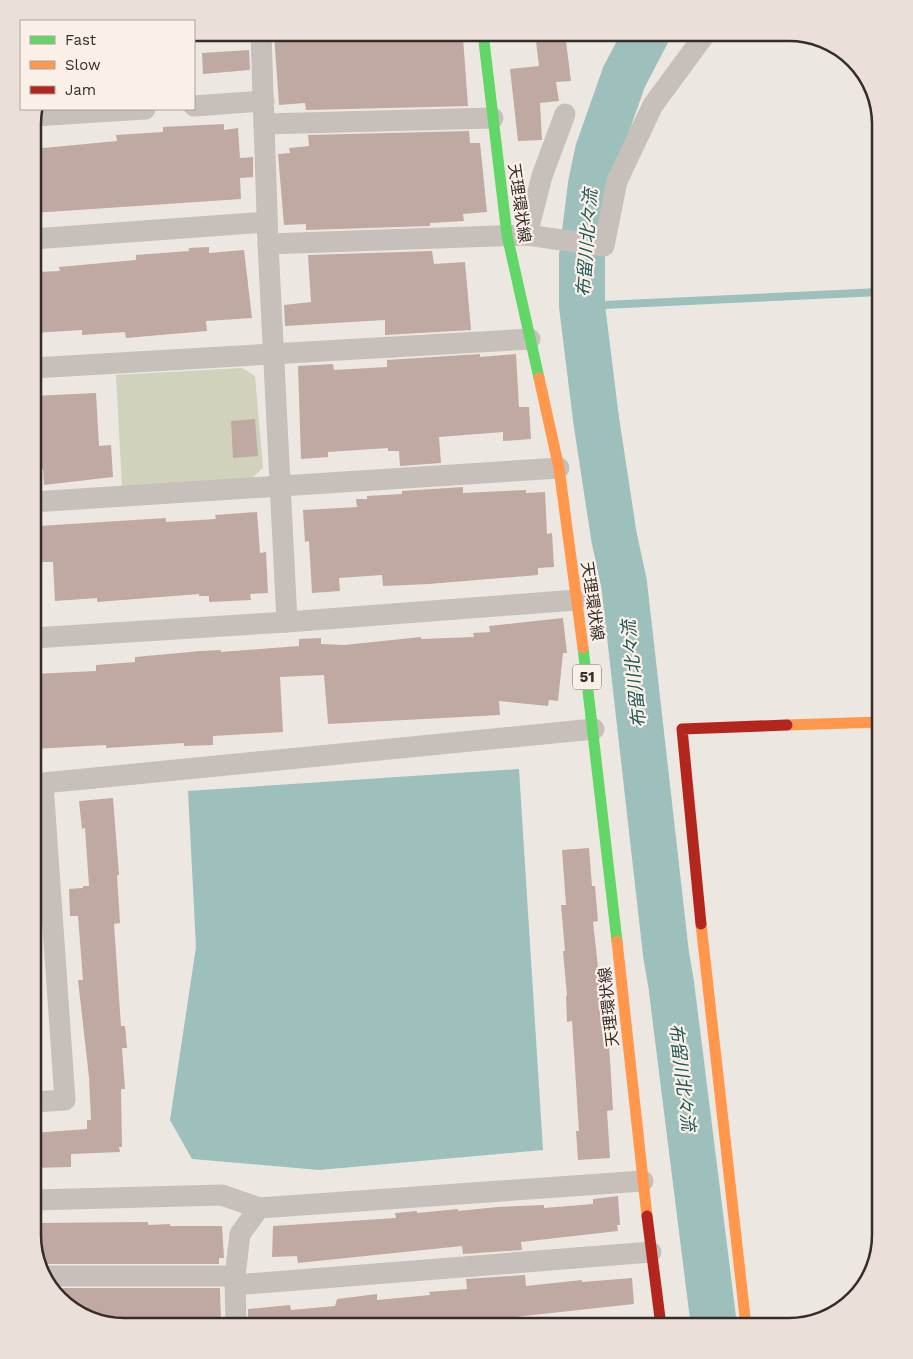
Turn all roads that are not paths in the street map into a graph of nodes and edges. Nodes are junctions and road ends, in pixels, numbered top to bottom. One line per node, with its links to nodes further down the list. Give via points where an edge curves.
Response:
1 (262, 41): 4 (street)
2 (484, 41): 9 (main road, 天理環状線 / 51)
3 (700, 41): 12 (street, via 653,105 617,181 604,246)
4 (264, 101): 5 (street); 10 (street)
5 (195, 106)
6 (129, 110): 8 (street)
7 (565, 114): 12 (street)
8 (42, 116)
9 (493, 118): 10 (street); 12 (main road, 天理環状線 / 51)
10 (264, 124): 11 (street)
11 (267, 222): 13 (street); 14 (street)
12 (524, 235): 14 (street); 15 (main road, 天理環状線 / 51)
13 (41, 238)
14 (268, 244): 16 (street)
15 (530, 339): 16 (street); 18 (main road, 天理環状線 / 51)
16 (273, 353): 17 (street); 19 (street)
17 (41, 368)
18 (559, 468): 19 (street); 21 (main road, 天理環状線 / 51)
19 (280, 487): 20 (street); 22 (street)
20 (41, 502)
21 (576, 600): 22 (street); 25 (main road, 天理環状線 / 51)
22 (287, 622): 23 (street)
23 (41, 637)
24 (872, 722): 37 (main road, via 682,729 707,989)
25 (594, 729): 26 (street); 29 (main road, 天理環状線 / 51)
26 (41, 784)
27 (41, 819): 28 (street, via 65,1100)
28 (41, 1101)
29 (643, 1181): 31 (street); 32 (main road, 天理環状線 / 51)
30 (41, 1200): 31 (street, via 222,1196)
31 (259, 1208): 34 (street, via 240,1234)
32 (651, 1252): 34 (street); 36 (main road, 天理環状線 / 51)
33 (52, 1276): 34 (street)
34 (235, 1280): 35 (street)
35 (236, 1318)
36 (660, 1318)
37 (745, 1318)

